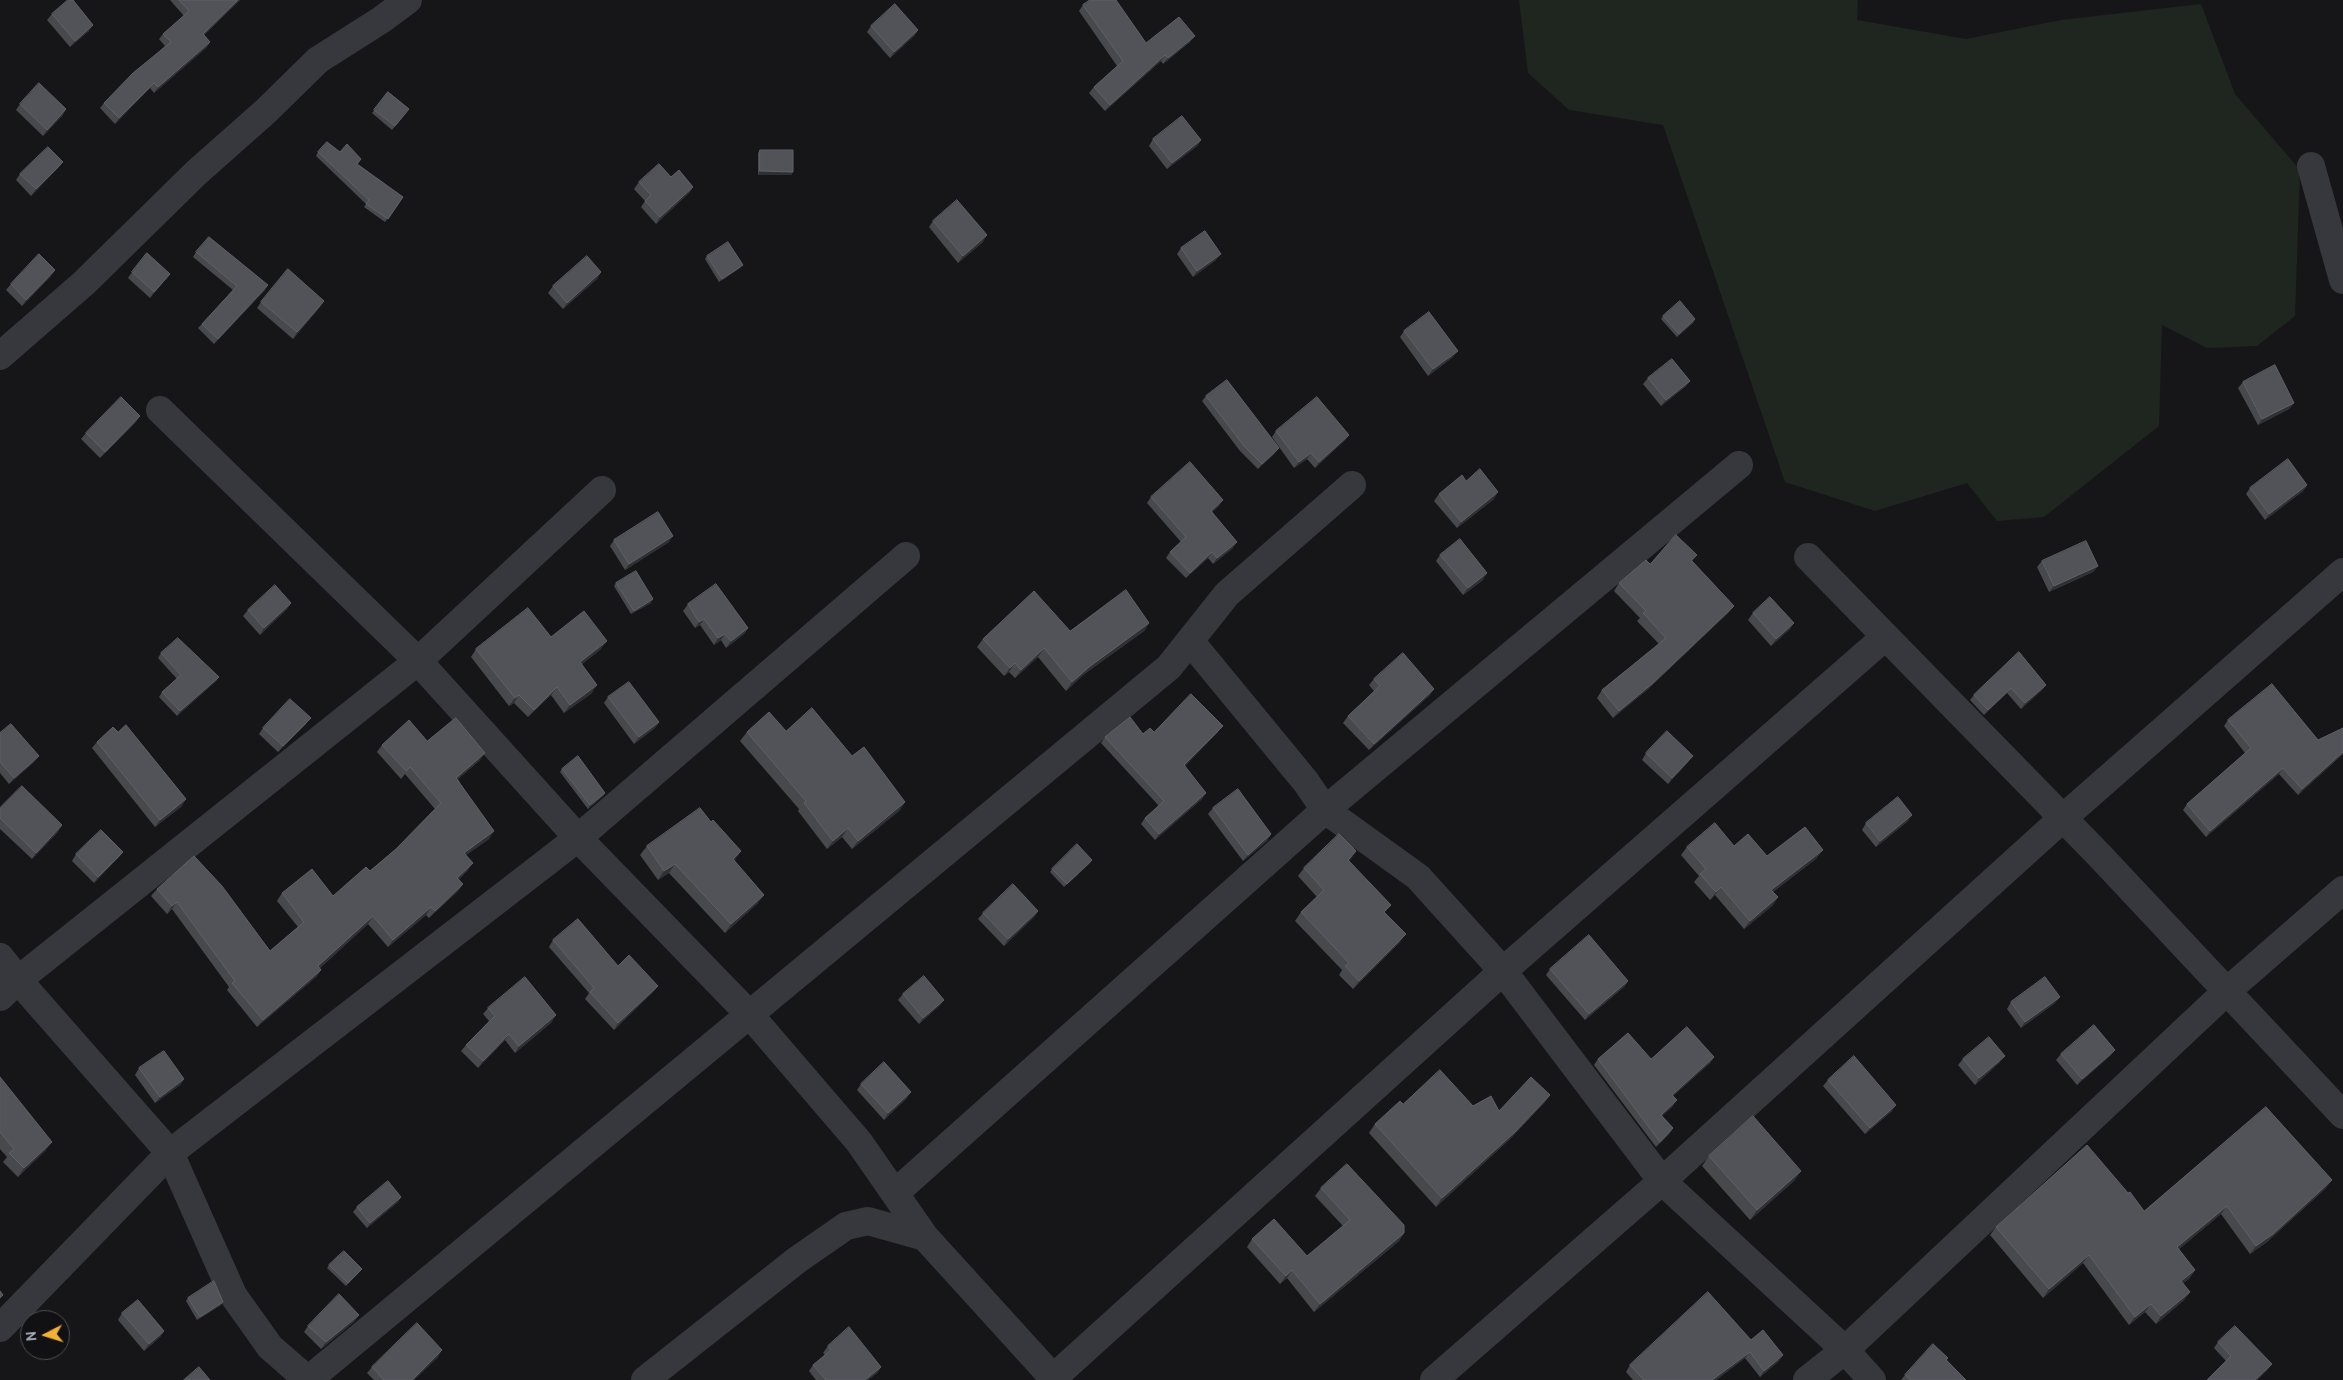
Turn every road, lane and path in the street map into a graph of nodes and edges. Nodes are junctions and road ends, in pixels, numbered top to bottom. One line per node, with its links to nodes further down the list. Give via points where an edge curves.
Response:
1 (408, 0): 4 (street, via 318,60 90,276)
2 (2311, 166): 3 (street)
3 (2343, 280)
4 (0, 356)
5 (160, 410): 14 (street)
6 (1739, 465): 15 (street)
7 (1352, 485): 13 (street, via 1227,594)
8 (602, 490): 14 (street)
9 (906, 556): 17 (street)
10 (1808, 557): 12 (street)
11 (2343, 572): 16 (street)
12 (1885, 637): 16 (street); 20 (street)
13 (1190, 641): 15 (street, via 1306,782); 23 (street, via 1169,667)
14 (418, 661): 17 (street); 21 (street)
15 (1325, 810): 20 (street, via 1418,877); 27 (street)
16 (2062, 818): 22 (street); 26 (street)
17 (578, 838): 23 (street); 25 (street)
18 (2343, 890): 22 (street)
19 (0, 957): 21 (street)
20 (1504, 971): 26 (street); 31 (street)
21 (9, 989): 25 (street)
22 (2227, 991): 24 (street); 30 (street)
23 (750, 1015): 25 (street, via 308,1380 270,1347 232,1295); 27 (street, via 859,1142)
24 (2343, 1115)
25 (170, 1154): 29 (street)
26 (1662, 1181): 30 (street); 33 (street)
27 (895, 1193): 28 (street)
28 (924, 1237): 31 (street); 32 (street, via 868,1221 846,1226 796,1260)
29 (0, 1328)
30 (1845, 1350): 34 (street); 35 (street)
31 (1053, 1379)
32 (645, 1380)
33 (1434, 1380)
34 (1808, 1380)
35 (1872, 1380)

